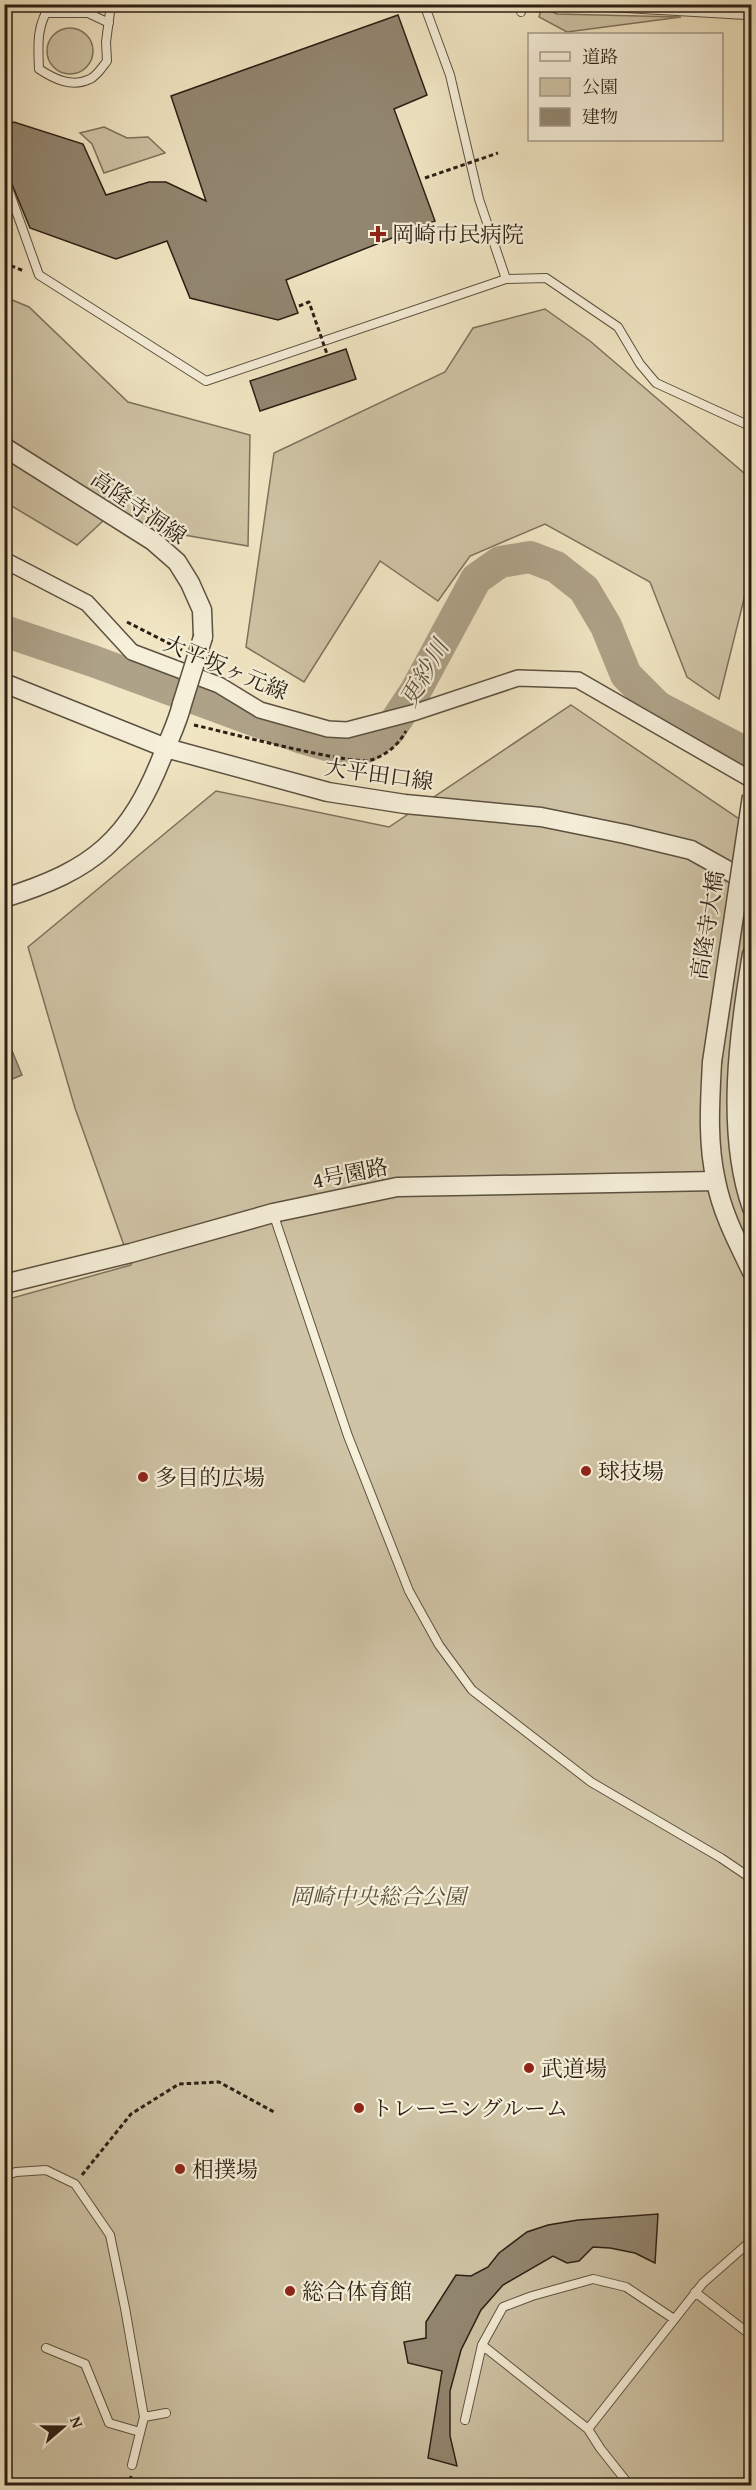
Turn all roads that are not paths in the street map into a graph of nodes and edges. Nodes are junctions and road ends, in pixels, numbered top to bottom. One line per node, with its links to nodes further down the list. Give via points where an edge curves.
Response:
1 (52, 4): 6 (lane)
2 (105, 4): 7 (lane)
3 (111, 4): 9 (lane)
4 (424, 4): 11 (lane, via 450,75 479,199)
5 (555, 4): 8 (lane)
6 (45, 13): 7 (lane); 9 (lane, via 38,39 39,69 56,80 71,83 91,79 107,61)
7 (88, 13): 9 (lane)
8 (746, 15)
9 (109, 23)
10 (4, 177): 11 (lane, via 39,275 206,381)
11 (506, 279): 12 (lane, via 546,278 618,327 656,383)
12 (752, 427)
13 (4, 447): 16 (street, 高隆寺洞線, bridge, via 144,535 177,562 190,583 202,610 203,637)
14 (4, 560): 17 (street, 大平坂ヶ元線, via 87,603 132,652 219,685 260,710 328,729 347,730 518,678 578,680)
15 (4, 683): 16 (street, 大平田口線)
16 (166, 748): 19 (street, 大平田口線, via 328,792 541,818 625,834 691,850); 20 (street, 高隆寺洞線, via 136,813 117,837 79,867 47,884)
17 (752, 780)
18 (752, 796): 22 (street, 高隆寺大橋, bridge, via 712,1062 709,1116)
19 (752, 884)
20 (4, 898)
21 (752, 954): 23 (street, via 736,1110 744,1185)
22 (716, 1181): 24 (street, 4号園路, via 397,1187); 25 (street, 高隆寺大橋, via 730,1225)
23 (752, 1208)
24 (273, 1214): 26 (street, 4号園路); 27 (lane, via 348,1436 409,1591 439,1645 472,1690 591,1782)
25 (752, 1272)
26 (4, 1284)
27 (752, 1879)
28 (4, 2176): 36 (lane, via 46,2170 75,2184 110,2235)
29 (752, 2240): 30 (lane)
30 (695, 2292): 31 (lane); 32 (lane)
31 (674, 2319): 33 (lane, via 626,2287 593,2279 503,2307); 38 (lane)
32 (752, 2336)
33 (482, 2345): 37 (lane); 38 (lane)
34 (46, 2348): 39 (lane, via 85,2364 109,2423)
35 (166, 2413): 36 (lane)
36 (144, 2417): 39 (lane)
37 (465, 2420)
38 (588, 2429): 42 (lane)
39 (140, 2432): 40 (lane)
40 (132, 2465)
41 (752, 2480): 43 (lane)
42 (630, 2486)
43 (747, 2486)

